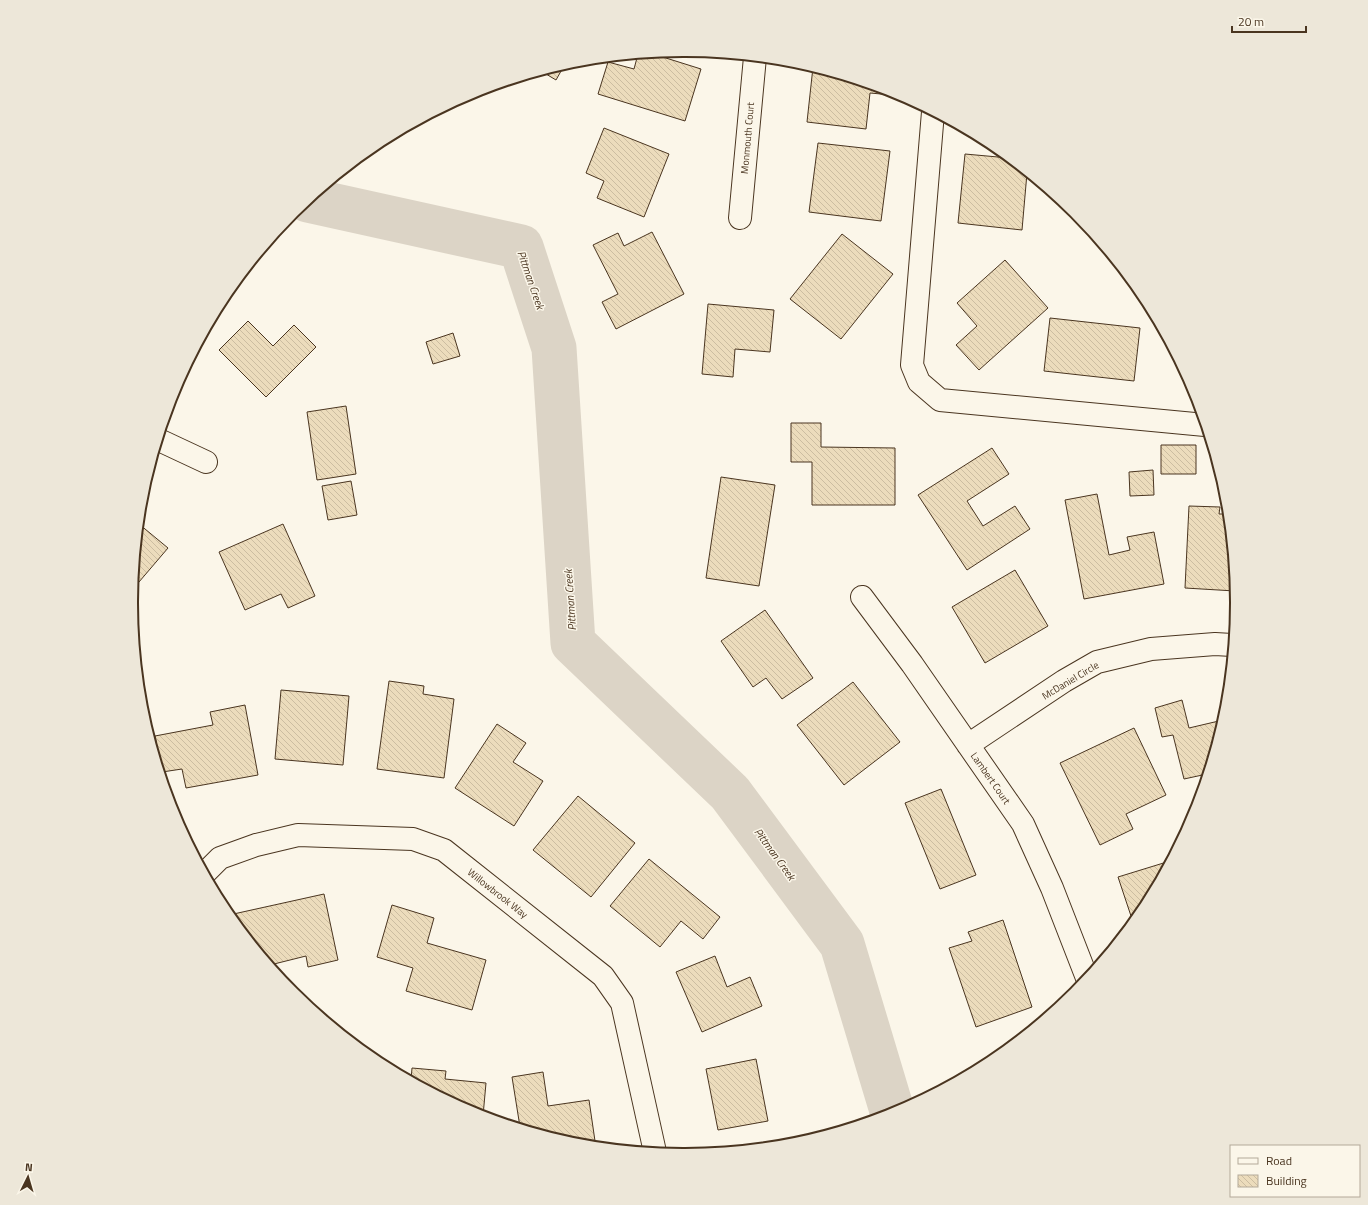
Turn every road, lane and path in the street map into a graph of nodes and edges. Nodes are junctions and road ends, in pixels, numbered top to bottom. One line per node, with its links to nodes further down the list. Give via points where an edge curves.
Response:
1 (755, 62): 3 (street, Monmouth Court)
2 (932, 117): 4 (street, via 912,365 918,382 940,400)
3 (740, 218)
4 (1200, 425)
5 (163, 442): 6 (street)
6 (206, 462)
7 (862, 597): 9 (street, Lambert Court)
8 (1227, 645): 9 (street, McDaniel Circle, via 1151,649 1098,662 1064,681)
9 (968, 745): 11 (street, Lambert Court, via 1023,824 1052,888)
10 (209, 869): 12 (street, Willowbrook Way, via 220,858 298,835 413,839 444,850 603,976 622,1003)
11 (1085, 972)
12 (654, 1147)

